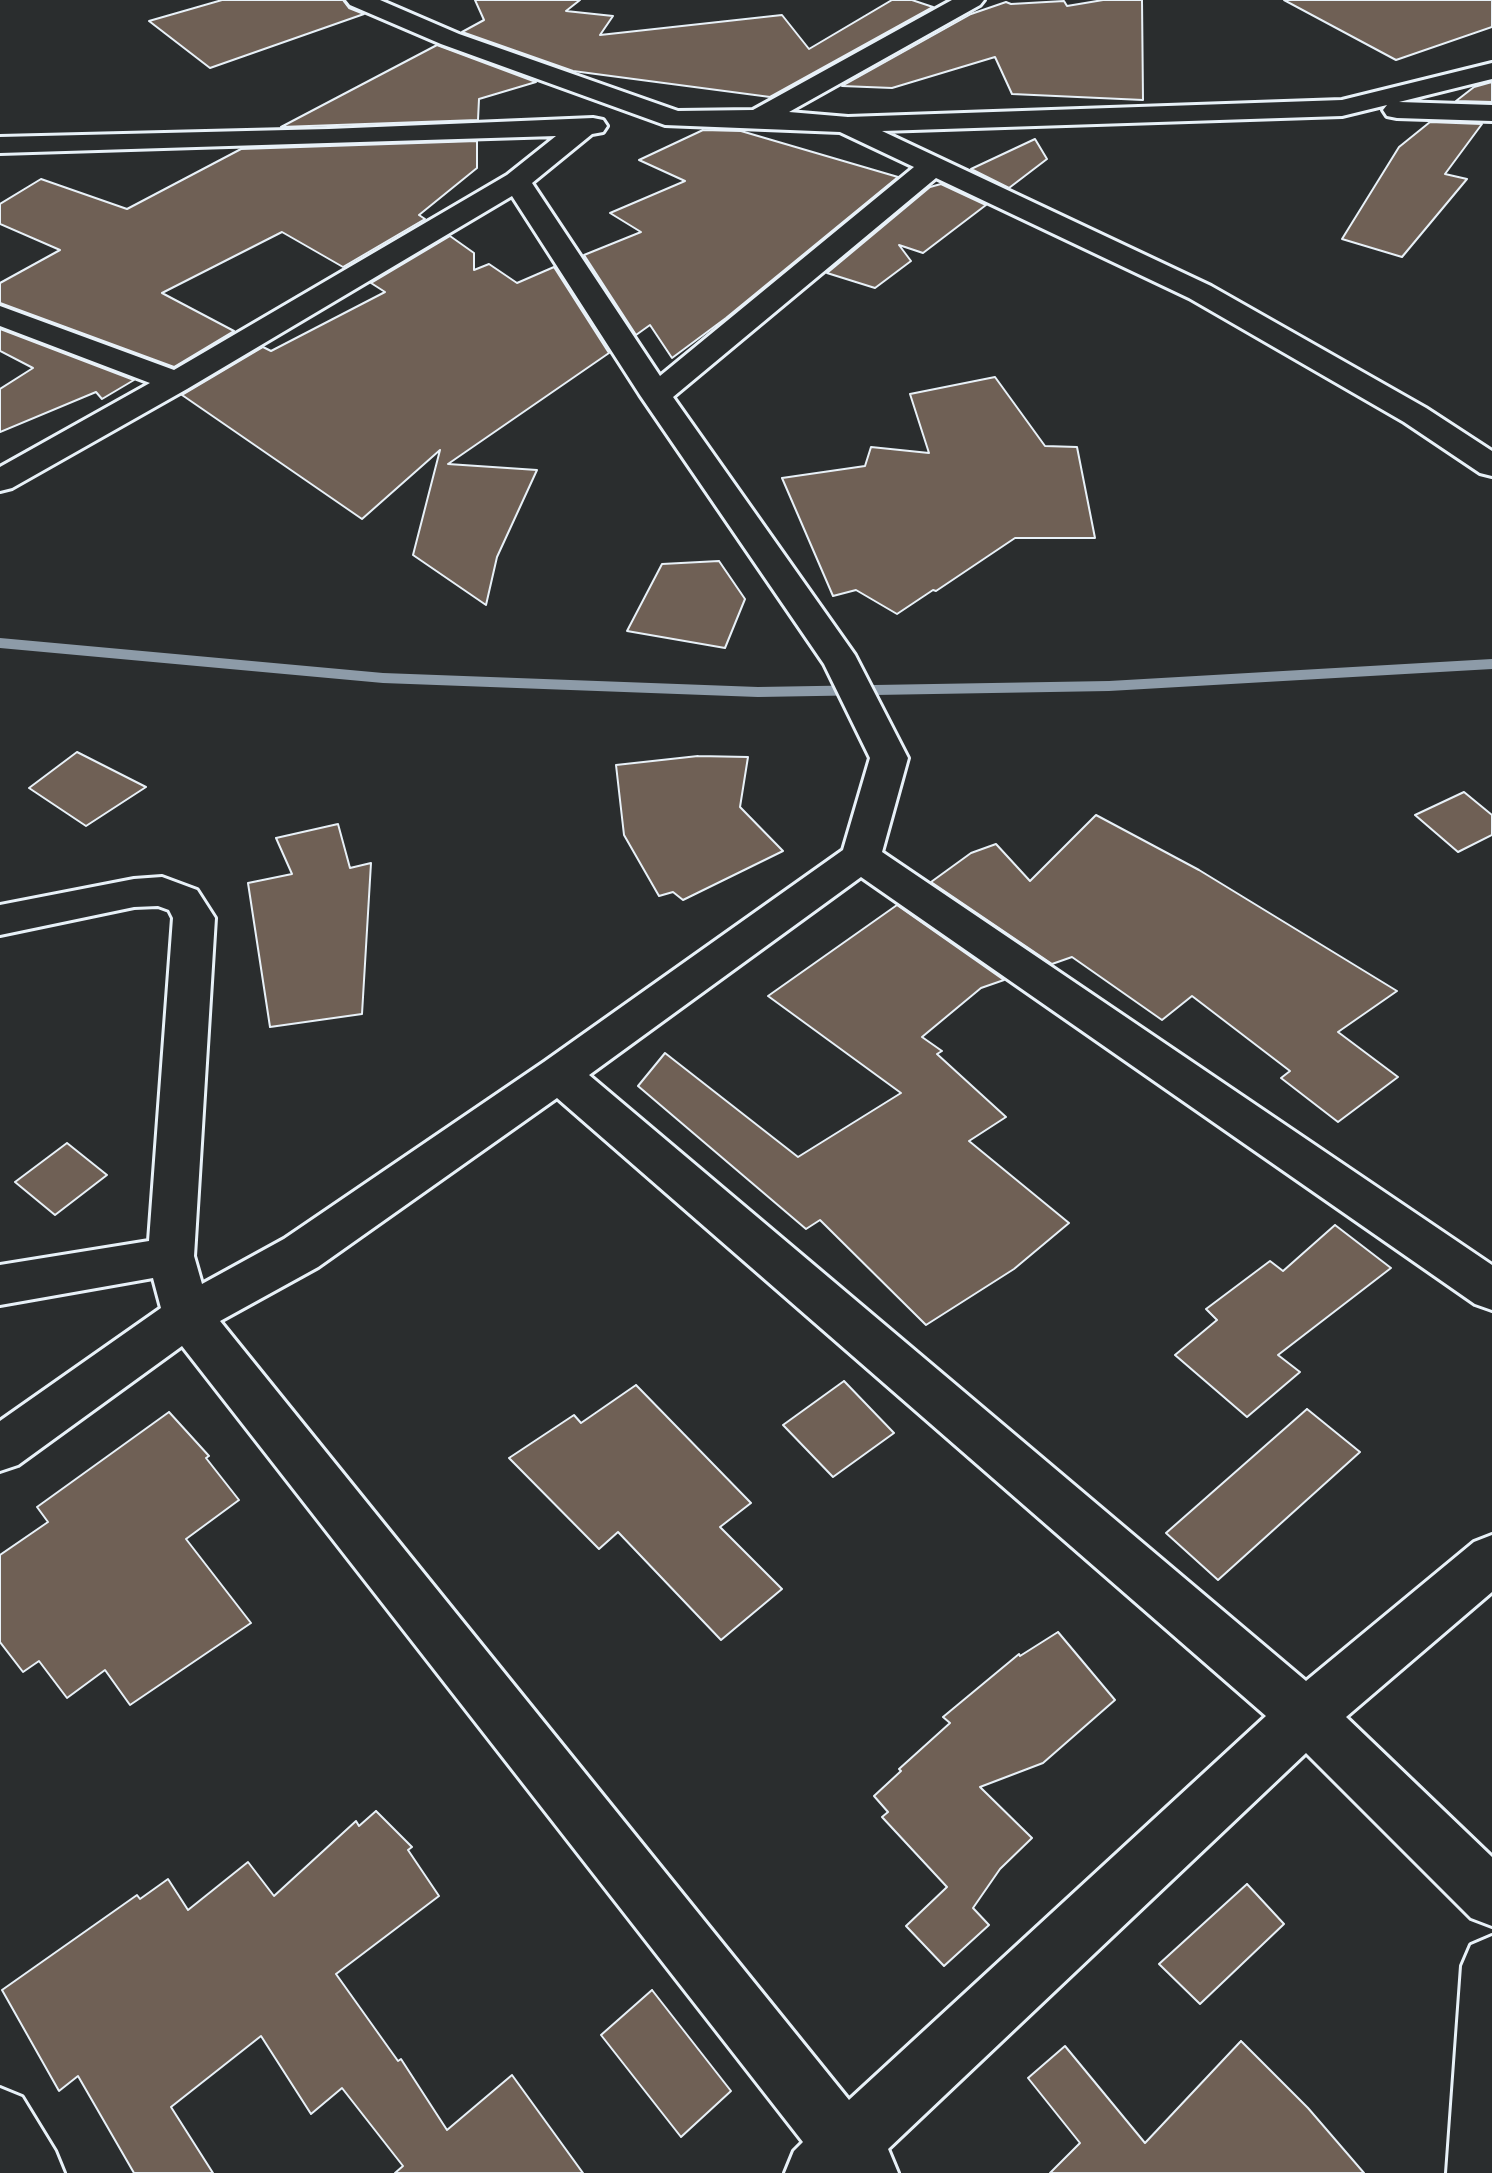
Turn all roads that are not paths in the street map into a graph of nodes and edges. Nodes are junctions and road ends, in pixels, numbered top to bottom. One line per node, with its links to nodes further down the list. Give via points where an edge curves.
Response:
1 (359, 0): 7 (street, via 450,39)
2 (971, 0): 6 (street)
3 (1492, 71): 4 (street)
4 (1342, 108): 5 (street); 8 (street)
5 (1492, 113)
6 (758, 118): 7 (street); 8 (street)
7 (675, 119): 9 (street)
8 (845, 124): 11 (street)
9 (584, 127): 10 (street); 12 (street)
10 (0, 145)
11 (932, 167): 15 (street); 16 (street, via 1200,292 1415,415)
12 (517, 181): 14 (street); 15 (street)
13 (0, 315): 14 (street)
14 (176, 382): 17 (street)
15 (656, 395): 18 (street, via 842,663 889,758)
16 (1492, 466)
17 (0, 481)
18 (861, 857): 20 (street); 23 (street)
19 (0, 920): 21 (street, via 162,891 183,900 194,918)
20 (559, 1074): 24 (street, via 301,1253); 27 (street)
21 (171, 1256): 22 (street); 24 (street)
22 (0, 1285)
23 (1492, 1290)
24 (187, 1316): 25 (street); 31 (street)
25 (0, 1449)
26 (1492, 1559): 27 (street)
27 (1306, 1716): 28 (street); 31 (street)
28 (1492, 1897)
29 (1492, 1966): 33 (street)
30 (0, 2119): 32 (street)
31 (842, 2164)
32 (33, 2173)
33 (1478, 2173)

